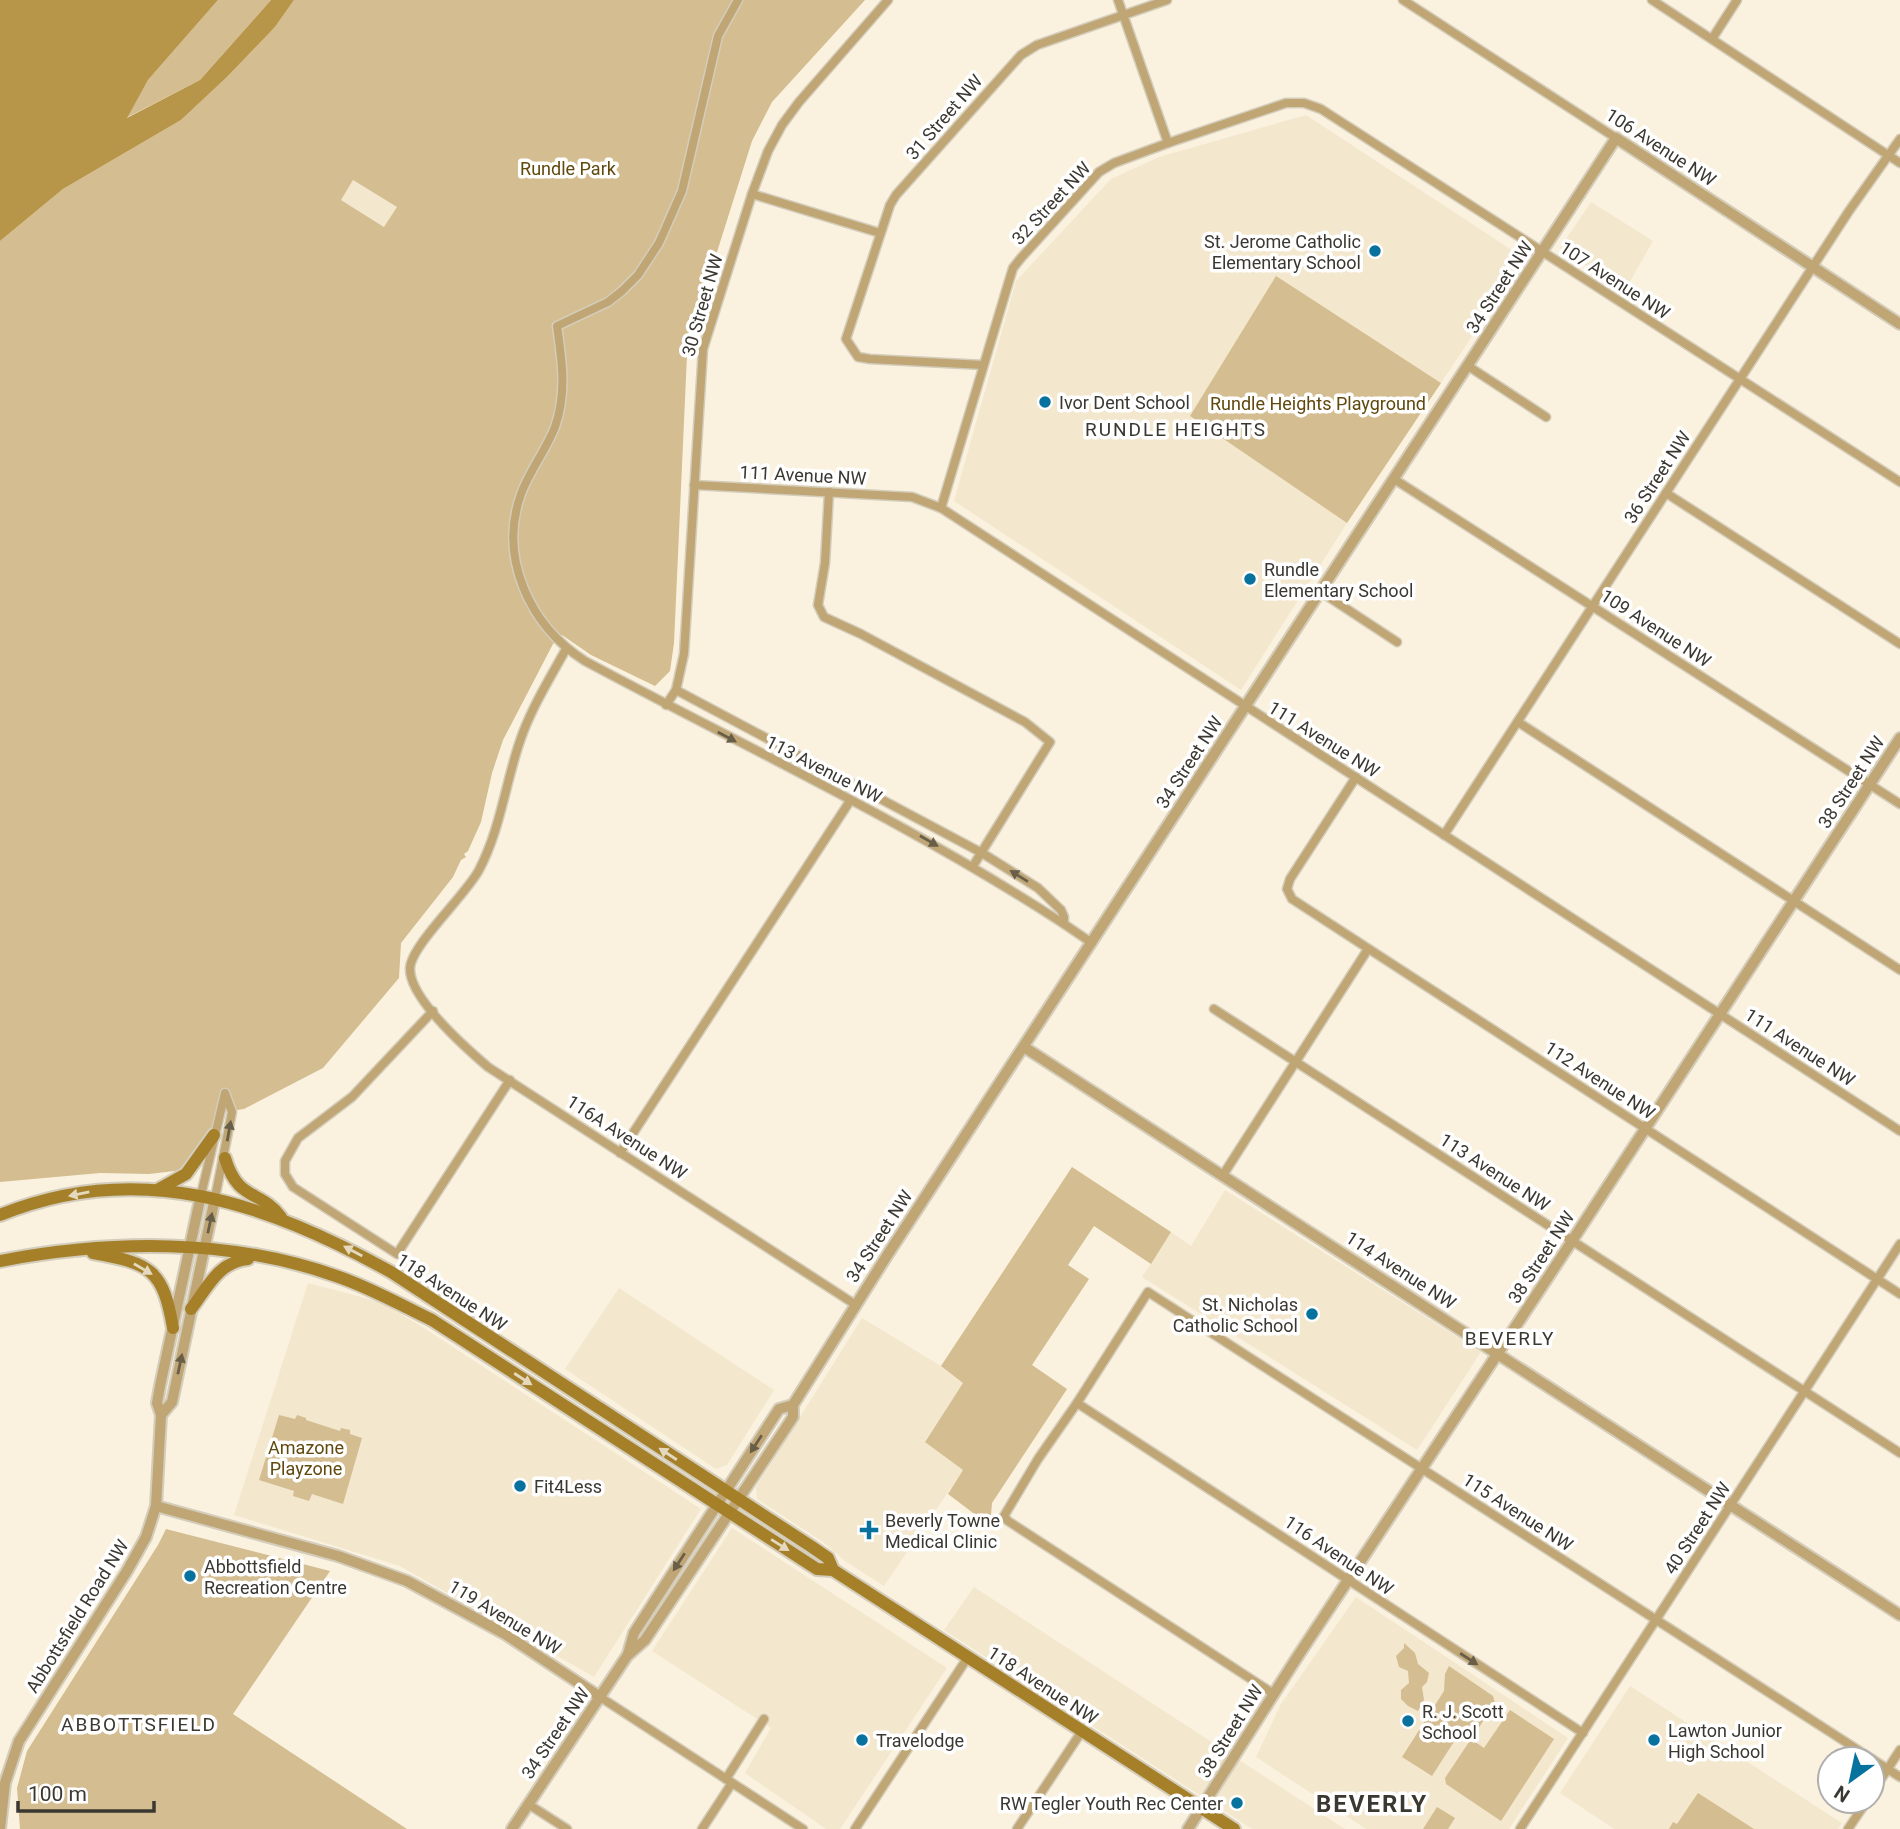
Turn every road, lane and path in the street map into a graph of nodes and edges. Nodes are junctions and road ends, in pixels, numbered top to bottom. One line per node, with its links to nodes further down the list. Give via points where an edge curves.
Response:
1 (738, 0): 35 (street, 113 Avenue NW, via 718,36 682,191 659,243 622,291 557,326 564,372 560,404 555,427 522,490 513,539 526,595 540,620)
2 (888, 0): 16 (street, 30 Street NW, via 782,125)
3 (1118, 0): 8 (street)
4 (1167, 0): 8 (street, 31 Street NW)
5 (1402, 0): 11 (street, 106 Avenue NW)
6 (1652, 0): 9 (street)
7 (1737, 0): 9 (street)
8 (1124, 16): 13 (street); 17 (street, 31 Street NW, via 1037,45 1021,55 896,195)
9 (1712, 39): 14 (street)
10 (1312, 105): 13 (street, 32 Street NW, via 1286,103); 18 (street, 107 Avenue NW)
11 (1616, 138): 18 (street, 34 Street NW); 19 (street, 106 Avenue NW)
12 (1900, 139): 14 (street, 36 Street NW)
13 (1168, 143): 21 (street, 32 Street NW, via 1099,172 1021,258 1013,268)
14 (1889, 156): 15 (street); 19 (street, 36 Street NW)
15 (1900, 163)
16 (752, 194): 17 (street); 27 (street, 30 Street NW, via 703,349)
17 (880, 233): 21 (street, 31 Street NW, via 846,339 858,357)
18 (1542, 252): 22 (street, 34 Street NW); 23 (street, 107 Avenue NW)
19 (1812, 267): 20 (street, 106 Avenue NW); 23 (street, 36 Street NW)
20 (1900, 324)
21 (984, 365): 30 (street, 32 Street NW)
22 (1468, 366): 24 (street); 25 (street, 34 Street NW)
23 (1740, 379): 26 (street, 107 Avenue NW); 29 (street, 36 Street NW)
24 (1546, 417)
25 (1394, 480): 31 (street, 34 Street NW); 32 (street, 109 Avenue NW)
26 (1900, 482)
27 (694, 485): 28 (street, 111 Avenue NW); 36 (street, 30 Street NW, via 684,654)
28 (829, 492): 30 (street, 111 Avenue NW, via 912,496); 46 (street, via 818,605 824,617 1025,722 1050,742)
29 (1666, 494): 32 (street, 36 Street NW); 34 (street)
30 (941, 508): 38 (street, 111 Avenue NW)
31 (1321, 592): 33 (street); 38 (street, 34 Street NW)
32 (1592, 606): 39 (street, 36 Street NW); 42 (street, 109 Avenue NW)
33 (1397, 642)
34 (1900, 644)
35 (566, 649): 37 (street, 113 Avenue NW); 54 (street, 116A Avenue NW, via 525,727 479,871 418,949 410,968 415,986)
36 (676, 690): 37 (street, 30 Street NW); 46 (street, 113 Avenue NW)
37 (666, 705): 43 (street, 113 Avenue NW, one-way to 43)
38 (1245, 707): 41 (street, 111 Avenue NW); 50 (street, 34 Street NW)
39 (1518, 722): 45 (street, 36 Street NW); 48 (street)
40 (1900, 738): 42 (street, 38 Street NW)
41 (1356, 777): 45 (street, 111 Avenue NW); 51 (street, 112 Avenue NW, via 1287,889 1292,899)
42 (1870, 784): 44 (street, 109 Avenue NW); 48 (street, 38 Street NW)
43 (850, 801): 47 (street, 113 Avenue NW, one-way to 47); 62 (street)
44 (1900, 804)
45 (1444, 835): 55 (street, 111 Avenue NW)
46 (982, 853): 47 (street); 49 (street, 113 Avenue NW, one-way to 46, via 1061,910 1038,888)
47 (973, 866): 49 (street, 113 Avenue NW)
48 (1794, 901): 52 (street); 55 (street, 38 Street NW)
49 (1064, 924): 50 (street, 113 Avenue NW)
50 (1092, 943): 56 (street, 34 Street NW)
51 (1367, 949): 57 (street); 59 (street, 112 Avenue NW)
52 (1900, 970)
53 (1214, 1009): 57 (street, 113 Avenue NW)
54 (433, 1011): 58 (street, 116A Avenue NW, via 463,1045); 58 (street, via 352,1097 299,1138 285,1161 285,1174 293,1187 397,1254)
55 (1720, 1014): 59 (street, 38 Street NW); 60 (street, 111 Avenue NW)
56 (1024, 1047): 64 (street, 114 Avenue NW); 79 (street, 34 Street NW)
57 (1295, 1063): 64 (street); 70 (street, 113 Avenue NW)
58 (509, 1080): 62 (street, 116A Avenue NW)
59 (1646, 1128): 70 (street, 38 Street NW); 77 (street, 112 Avenue NW)
60 (1900, 1131)
61 (214, 1135): 63 (street, one-way to 61, via 232,1112 225,1093); 65 (main road, via 186,1174); 66 (street)
62 (620, 1153): 79 (street, 116A Avenue NW)
63 (225, 1157): 67 (street); 69 (main road, via 239,1186 275,1209)
64 (1223, 1174): 82 (street, 114 Avenue NW)
65 (159, 1189): 66 (main road, 118 Avenue NW); 68 (main road, 118 Avenue NW, one-way to 68, via 96,1191 27,1204)
66 (201, 1195): 67 (main road, 118 Avenue NW); 72 (street, Abbottsfield Road NW)
67 (215, 1198): 69 (main road, 118 Avenue NW); 73 (street, Abbottsfield Road NW, one-way to 67)
68 (0, 1215)
69 (283, 1220): 89 (main road, 118 Avenue NW, one-way to 69, via 391,1272)
70 (1572, 1241): 82 (street, 38 Street NW); 83 (street, 113 Avenue NW)
71 (1900, 1244): 77 (street, 40 Street NW)
72 (190, 1247): 73 (main road, 118 Avenue NW); 74 (main road, 118 Avenue NW, via 124,1245); 81 (street, Abbottsfield Road NW)
73 (205, 1249): 75 (main road, 118 Avenue NW); 80 (street, Abbottsfield Road NW)
74 (78, 1251): 76 (main road, 118 Avenue NW); 81 (main road, one-way to 81, via 128,1261 152,1273 164,1289)
75 (265, 1256): 80 (main road, via 223,1267); 91 (main road, 118 Avenue NW, one-way to 91, via 336,1276 432,1320)
76 (0, 1261)
77 (1877, 1280): 78 (street, 112 Avenue NW); 83 (street, 40 Street NW)
78 (1900, 1294)
79 (856, 1305): 85 (street, 34 Street NW)
80 (191, 1309): 86 (street, Abbottsfield Road NW, one-way to 80, via 172,1402)
81 (173, 1328): 86 (street, Abbottsfield Road NW, via 160,1386)
82 (1497, 1355): 88 (street, 38 Street NW); 92 (street, 114 Avenue NW)
83 (1805, 1391): 87 (street, 113 Avenue NW); 92 (street, 40 Street NW)
84 (1077, 1403): 88 (street, 115 Avenue NW, via 1148,1292); 96 (street, 116 Avenue NW); 101 (street, via 1003,1516)
85 (793, 1405): 89 (street, 34 Street NW, one-way to 89, via 779,1409); 90 (street, 34 Street NW, via 793,1417)
86 (161, 1415): 93 (street, Abbottsfield Road NW)
87 (1900, 1453)
88 (1422, 1468): 96 (street, 38 Street NW); 98 (street, 115 Avenue NW)
89 (726, 1491): 90 (main road, 118 Avenue NW); 91 (street, 34 Street NW)
90 (740, 1500): 94 (street, 34 Street NW); 95 (main road, 118 Avenue NW, via 828,1558)
91 (716, 1505): 94 (main road, 118 Avenue NW); 99 (street, 34 Street NW, one-way to 99, via 634,1633)
92 (1731, 1505): 97 (street, 114 Avenue NW); 98 (street, 40 Street NW)
93 (156, 1506): 102 (street, 119 Avenue NW, via 338,1556 407,1581 505,1634); 114 (street, Abbottsfield Road NW, via 127,1571 19,1741 5,1783)
94 (730, 1513): 95 (main road, 118 Avenue NW, one-way to 95, via 817,1569); 99 (street, 34 Street NW, via 645,1640)
95 (833, 1570): 100 (main road, 118 Avenue NW)
96 (1348, 1579): 101 (street, 38 Street NW); 105 (street, 116 Avenue NW, one-way to 105)
97 (1900, 1615)
98 (1656, 1620): 105 (street, 40 Street NW); 106 (street, 115 Avenue NW)
99 (627, 1657): 102 (street, 34 Street NW)
100 (968, 1657): 104 (main road, 118 Avenue NW); 119 (street)
101 (1273, 1694): 113 (street, 38 Street NW)
102 (600, 1697): 111 (street, 119 Avenue NW); 112 (street, 34 Street NW)
103 (764, 1719): 111 (street)
104 (1082, 1731): 113 (main road, 118 Avenue NW); 120 (street)
105 (1583, 1733): 123 (street, 40 Street NW)
106 (1850, 1745)
107 (1900, 1750): 108 (street)
108 (1888, 1769): 109 (street); 110 (street, 115 Avenue NW)
109 (1886, 1772)
110 (1900, 1777)
111 (729, 1781): 117 (street); 118 (street, 119 Avenue NW)
112 (528, 1804): 115 (street, 34 Street NW); 116 (street)
113 (1202, 1808): 121 (street, 38 Street NW); 122 (main road, 118 Avenue NW)
114 (1, 1823)
115 (512, 1829)
116 (567, 1829)
117 (702, 1829)
118 (803, 1829)
119 (855, 1829)
120 (1017, 1829)
121 (1188, 1829)
122 (1234, 1829)
123 (1520, 1829)

